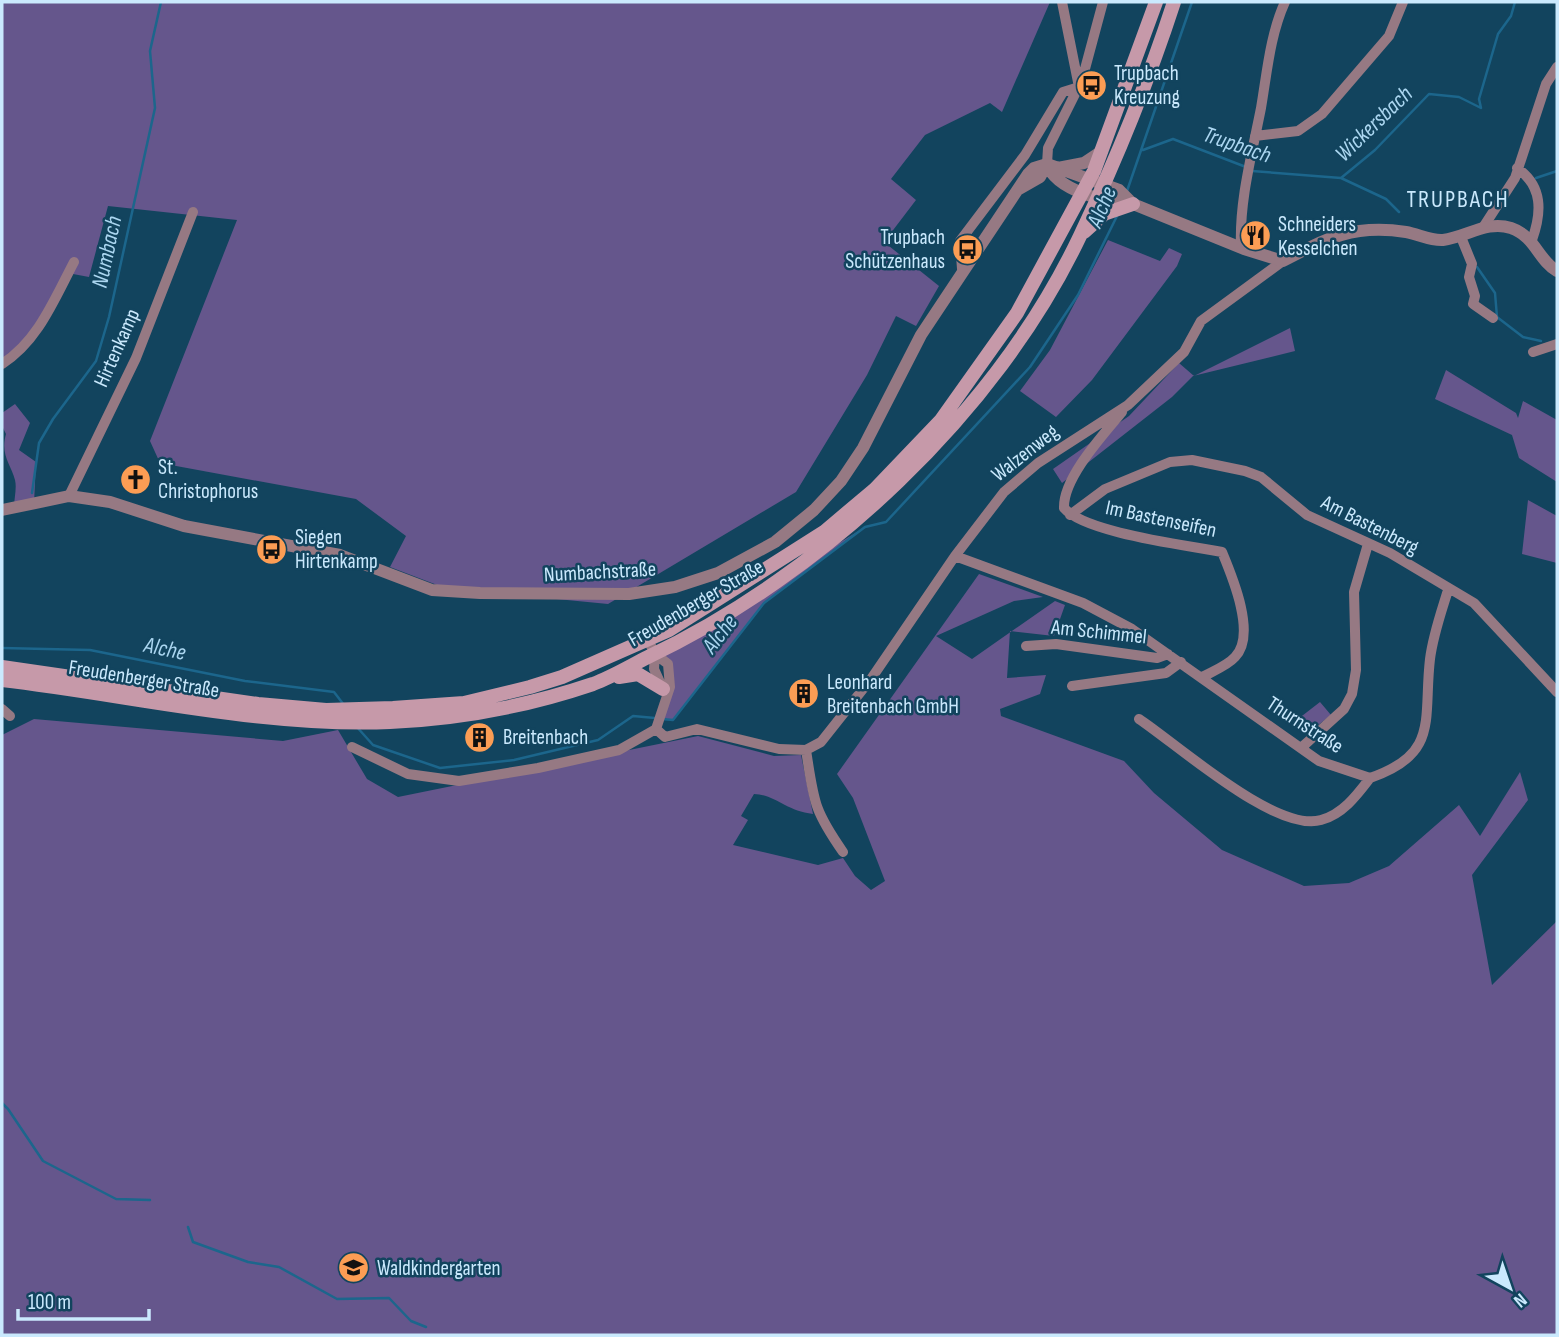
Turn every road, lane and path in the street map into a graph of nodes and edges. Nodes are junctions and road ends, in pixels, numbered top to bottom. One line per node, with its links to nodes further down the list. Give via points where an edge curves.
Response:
1 (1062, 2): 9 (street)
2 (1103, 2): 9 (street)
3 (1156, 2): 11 (main road, Freudenberger Straße)
4 (1174, 2): 15 (main road)
5 (1285, 2): 10 (street, via 1273,39)
6 (1403, 2): 10 (street, via 1388,36 1322,114 1298,131)
7 (1557, 67): 8 (street)
8 (1552, 83): 13 (street)
9 (1079, 87): 12 (street, via 1048,148); 24 (street, via 1063,92 1025,155 960,241)
10 (1255, 136): 21 (street, via 1240,224)
11 (1102, 150): 12 (street, via 1084,163); 14 (main road, Freudenberger Straße)
12 (1052, 166): 14 (street, via 1054,178); 24 (street, Numbachstraße, via 1034,168)
13 (1517, 168): 18 (street); 20 (street, via 1529,176 1538,197 1540,210)
14 (1085, 186): 15 (street); 37 (main road, Freudenberger Straße, via 998,342 948,412 898,466 841,519 789,557)
15 (1111, 197): 16 (main road); 39 (main road, Freudenberger Straße, via 1080,236 1010,350 906,474 857,520 788,573 716,621)
16 (1133, 204): 21 (street)
17 (193, 212): 31 (street, Hirtenkamp, via 136,358)
18 (1484, 226): 19 (street); 20 (street, via 1510,227)
19 (1461, 237): 22 (street, via 1439,240 1407,232 1366,230 1332,236); 26 (street, via 1472,264 1473,304)
20 (1532, 240): 25 (street)
21 (1241, 248): 22 (street)
22 (1283, 261): 30 (street, Walzenweg, via 1201,321 1184,352)
23 (74, 262): 29 (street, via 42,323 20,352)
24 (962, 269): 31 (street, Numbachstraße, via 841,481 775,542 718,573 676,587 592,595 432,590 340,555 184,526 110,502)
25 (1557, 271)
26 (1493, 318)
27 (1557, 344): 28 (street)
28 (1533, 352)
29 (2, 364)
30 (1128, 405): 33 (street, via 1074,478 1064,501); 35 (street, Walzenweg, via 1015,480)
31 (69, 496): 32 (street, Numbachstraße)
32 (2, 510)
33 (1070, 515): 34 (street, Am Bastenberg, via 1116,483 1170,462 1192,460 1261,477 1307,515); 43 (street, Im Bastenseifen, via 1124,533 1222,552 1240,603 1244,643 1234,659)
34 (1368, 544): 36 (street, Am Bastenberg); 53 (street, via 1354,592 1356,670 1352,694 1344,709)
35 (955, 556): 40 (street, Thurnstraße, via 1083,603); 54 (street, Walzenweg, via 848,710 827,736)
36 (1448, 590): 48 (street, Am Bastenberg, via 1486,613); 55 (street, via 1430,659 1423,735 1402,765)
37 (648, 640): 39 (street); 49 (main road, Freudenberger Straße, via 562,677 464,703)
38 (1026, 646): 40 (street, Am Schimmel, via 1056,644 1157,658)
39 (655, 654): 45 (main road, Freudenberger Straße); 47 (street, via 653,663)
40 (1168, 654): 41 (street, Thurnstraße)
41 (1181, 662): 43 (street, Thurnstraße); 46 (street, via 1166,673)
42 (2, 667): 49 (main road, Freudenberger Straße)
43 (1202, 677): 53 (street, Thurnstraße)
44 (2, 680): 49 (main road, Freudenberger Straße, via 254,717)
45 (597, 682): 47 (main road, via 631,673 646,677); 49 (main road, Freudenberger Straße, via 467,715)
46 (1072, 686)
47 (665, 692): 51 (street)
48 (1557, 692)
49 (351, 716)
50 (1139, 719): 55 (street, via 1250,797 1290,819 1331,816)
51 (656, 729): 52 (street, via 619,750 459,780 408,774); 54 (street, via 665,737 697,729 779,749)
52 (352, 747)
53 (1301, 748): 55 (street, Thurnstraße, via 1336,769)
54 (806, 750): 56 (street, via 809,783 820,818)
55 (1370, 778)
56 (843, 852)

